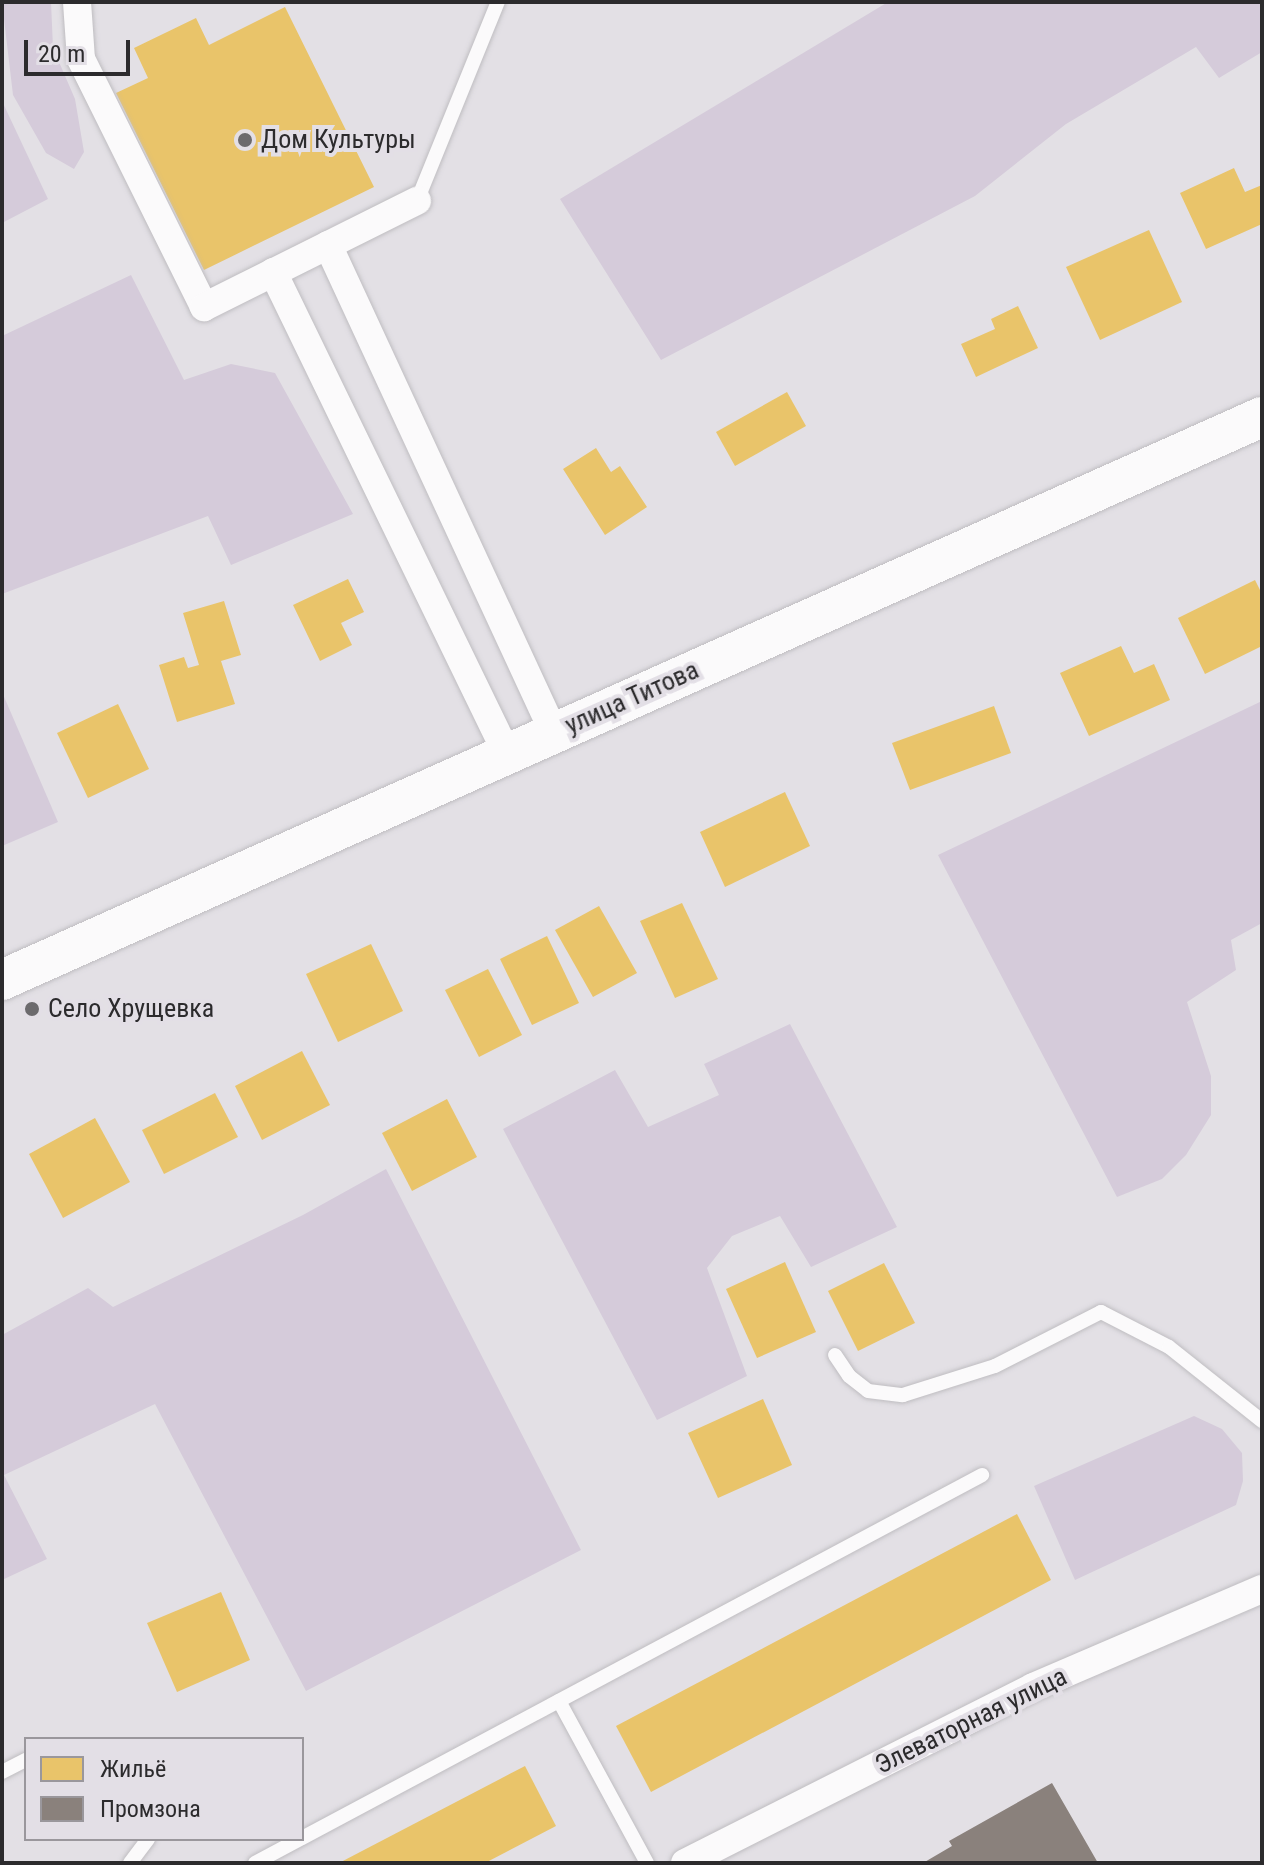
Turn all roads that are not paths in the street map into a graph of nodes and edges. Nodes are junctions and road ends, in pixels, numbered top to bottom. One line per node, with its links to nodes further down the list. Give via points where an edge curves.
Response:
1 (77, 2): 5 (street, via 81,59 204,307)
2 (498, 2): 3 (lane)
3 (417, 201): 4 (street)
4 (328, 245): 5 (street); 7 (street)
5 (273, 272): 8 (street)
6 (1262, 417): 7 (main road, улица Титова)
7 (554, 733): 8 (main road, улица Титова)
8 (507, 754): 9 (main road, улица Титова)
9 (2, 980)
10 (835, 1355): 11 (lane, via 868,1391 903,1395 995,1366 1101,1312 1169,1347)
11 (1262, 1421)
12 (982, 1475): 14 (lane)
13 (1262, 1589): 23 (street, Элеваторная улица, via 1033,1687)
14 (559, 1701): 17 (lane); 22 (lane)
15 (24, 1761): 16 (lane)
16 (2, 1772)
17 (304, 1837)
18 (146, 1841): 20 (lane)
19 (297, 1841): 21 (lane)
20 (130, 1863)
21 (255, 1863)
22 (647, 1863)
23 (685, 1863)

